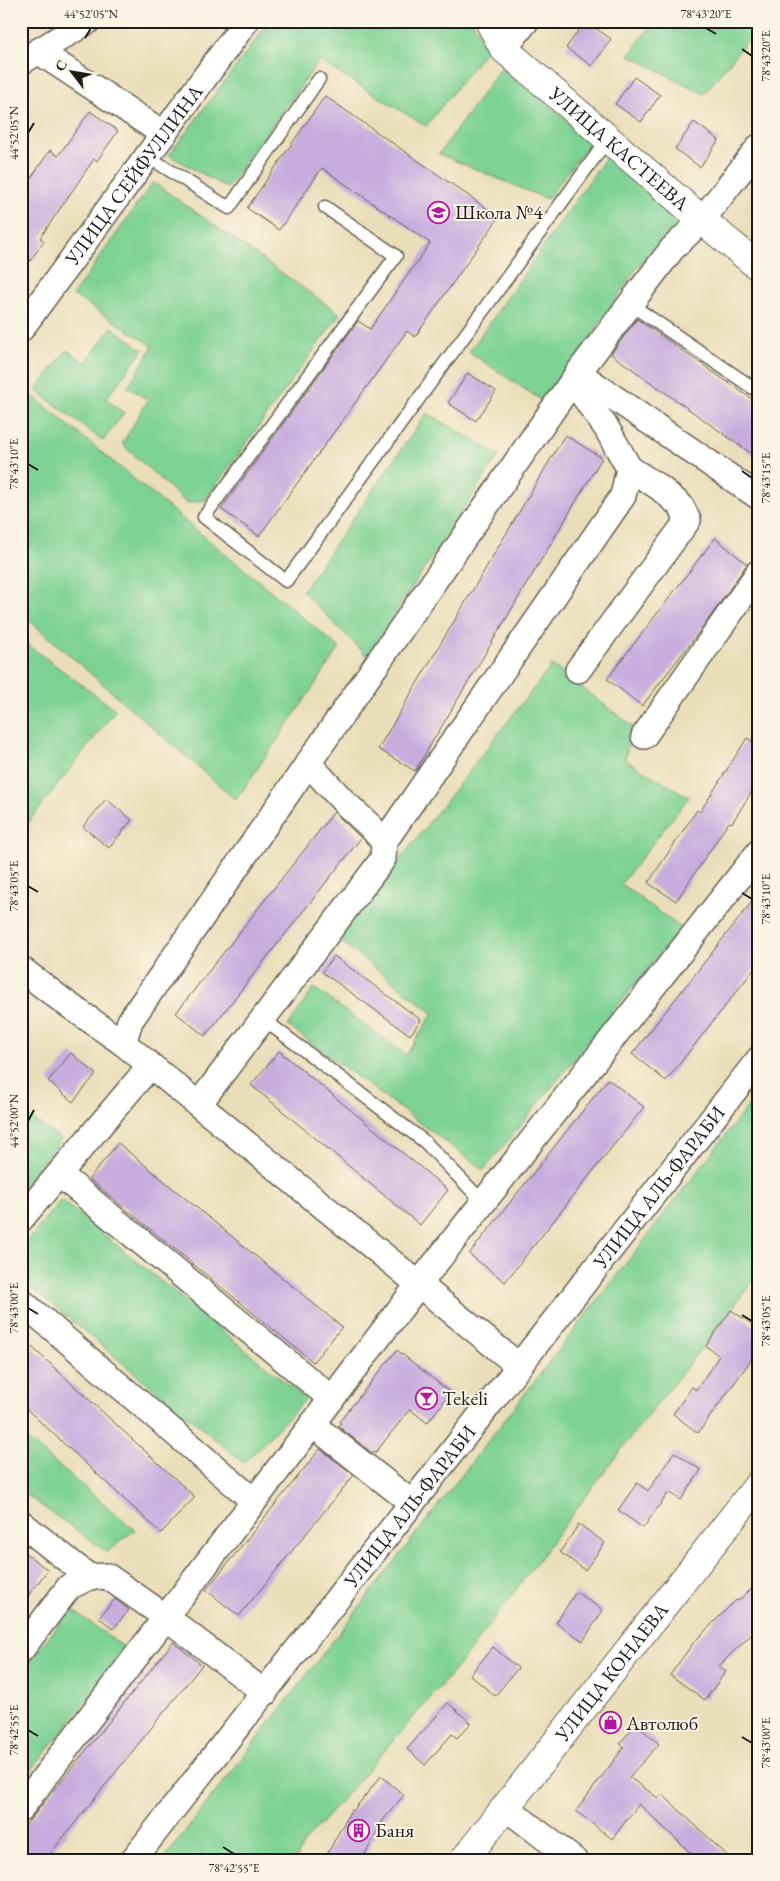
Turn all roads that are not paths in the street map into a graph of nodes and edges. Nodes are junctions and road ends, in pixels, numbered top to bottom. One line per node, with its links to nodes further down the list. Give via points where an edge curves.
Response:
1 (88, 21): 6 (street)
2 (246, 21): 8 (street, УЛИЦА СЕЙФУЛЛИНА)
3 (489, 21): 5 (main road, УЛИЦА КАСТЕЕВА)
4 (526, 21): 5 (street)
5 (504, 49): 9 (main road, УЛИЦА КАСТЕЕВА)
6 (30, 56): 8 (street)
7 (319, 79): 11 (lane, via 229,208)
8 (164, 134): 11 (street, УЛИЦА СЕЙФУЛЛИНА)
9 (608, 139): 12 (lane, via 286,581 204,517 396,256); 13 (main road, УЛИЦА КАСТЕЕВА)
10 (759, 147): 13 (street)
11 (147, 156): 16 (street, УЛИЦА СЕЙФУЛЛИНА)
12 (325, 206)
13 (702, 220): 14 (main road, УЛИЦА КАСТЕЕВА); 15 (street, via 672,249)
14 (759, 267)
15 (630, 304): 17 (street); 18 (lane)
16 (21, 328)
17 (576, 377): 19 (street); 20 (street); 24 (street)
18 (759, 392)
19 (629, 468): 22 (street, via 681,506 688,520); 25 (street, via 624,496)
20 (759, 497)
21 (759, 572): 23 (street)
22 (578, 670)
23 (644, 736)
24 (308, 763): 25 (street); 29 (street, via 130,1021)
25 (384, 842): 28 (street, via 383,859)
26 (759, 852): 34 (street)
27 (21, 969): 29 (street)
28 (263, 1019): 32 (street); 34 (lane, via 426,1142)
29 (123, 1043): 31 (street)
30 (759, 1059): 38 (street, УЛИЦА АЛЬ-ФАРАБИ)
31 (150, 1066): 32 (street); 33 (street)
32 (199, 1104): 36 (street)
33 (60, 1174): 35 (street); 39 (street)
34 (483, 1202): 36 (street)
35 (21, 1220)
36 (419, 1284): 38 (street); 39 (street)
37 (21, 1301): 42 (street)
38 (519, 1366): 43 (street, УЛИЦА АЛЬ-ФАРАБИ)
39 (332, 1399): 40 (street)
40 (312, 1424): 42 (street); 43 (street)
41 (759, 1484): 49 (main road, УЛИЦА КОНАЕВА)
42 (254, 1501): 46 (street)
43 (412, 1503): 48 (street, УЛИЦА АЛЬ-ФАРАБИ)
44 (21, 1523): 45 (street)
45 (88, 1577): 46 (street, via 107,1576); 47 (street, via 70,1587)
46 (167, 1618): 48 (street); 50 (street)
47 (23, 1645)
48 (265, 1693): 51 (street, УЛИЦА АЛЬ-ФАРАБИ)
49 (505, 1807): 52 (main road, УЛИЦА КОНАЕВА); 53 (street)
50 (21, 1808)
51 (134, 1860)
52 (464, 1860)
53 (574, 1860)

